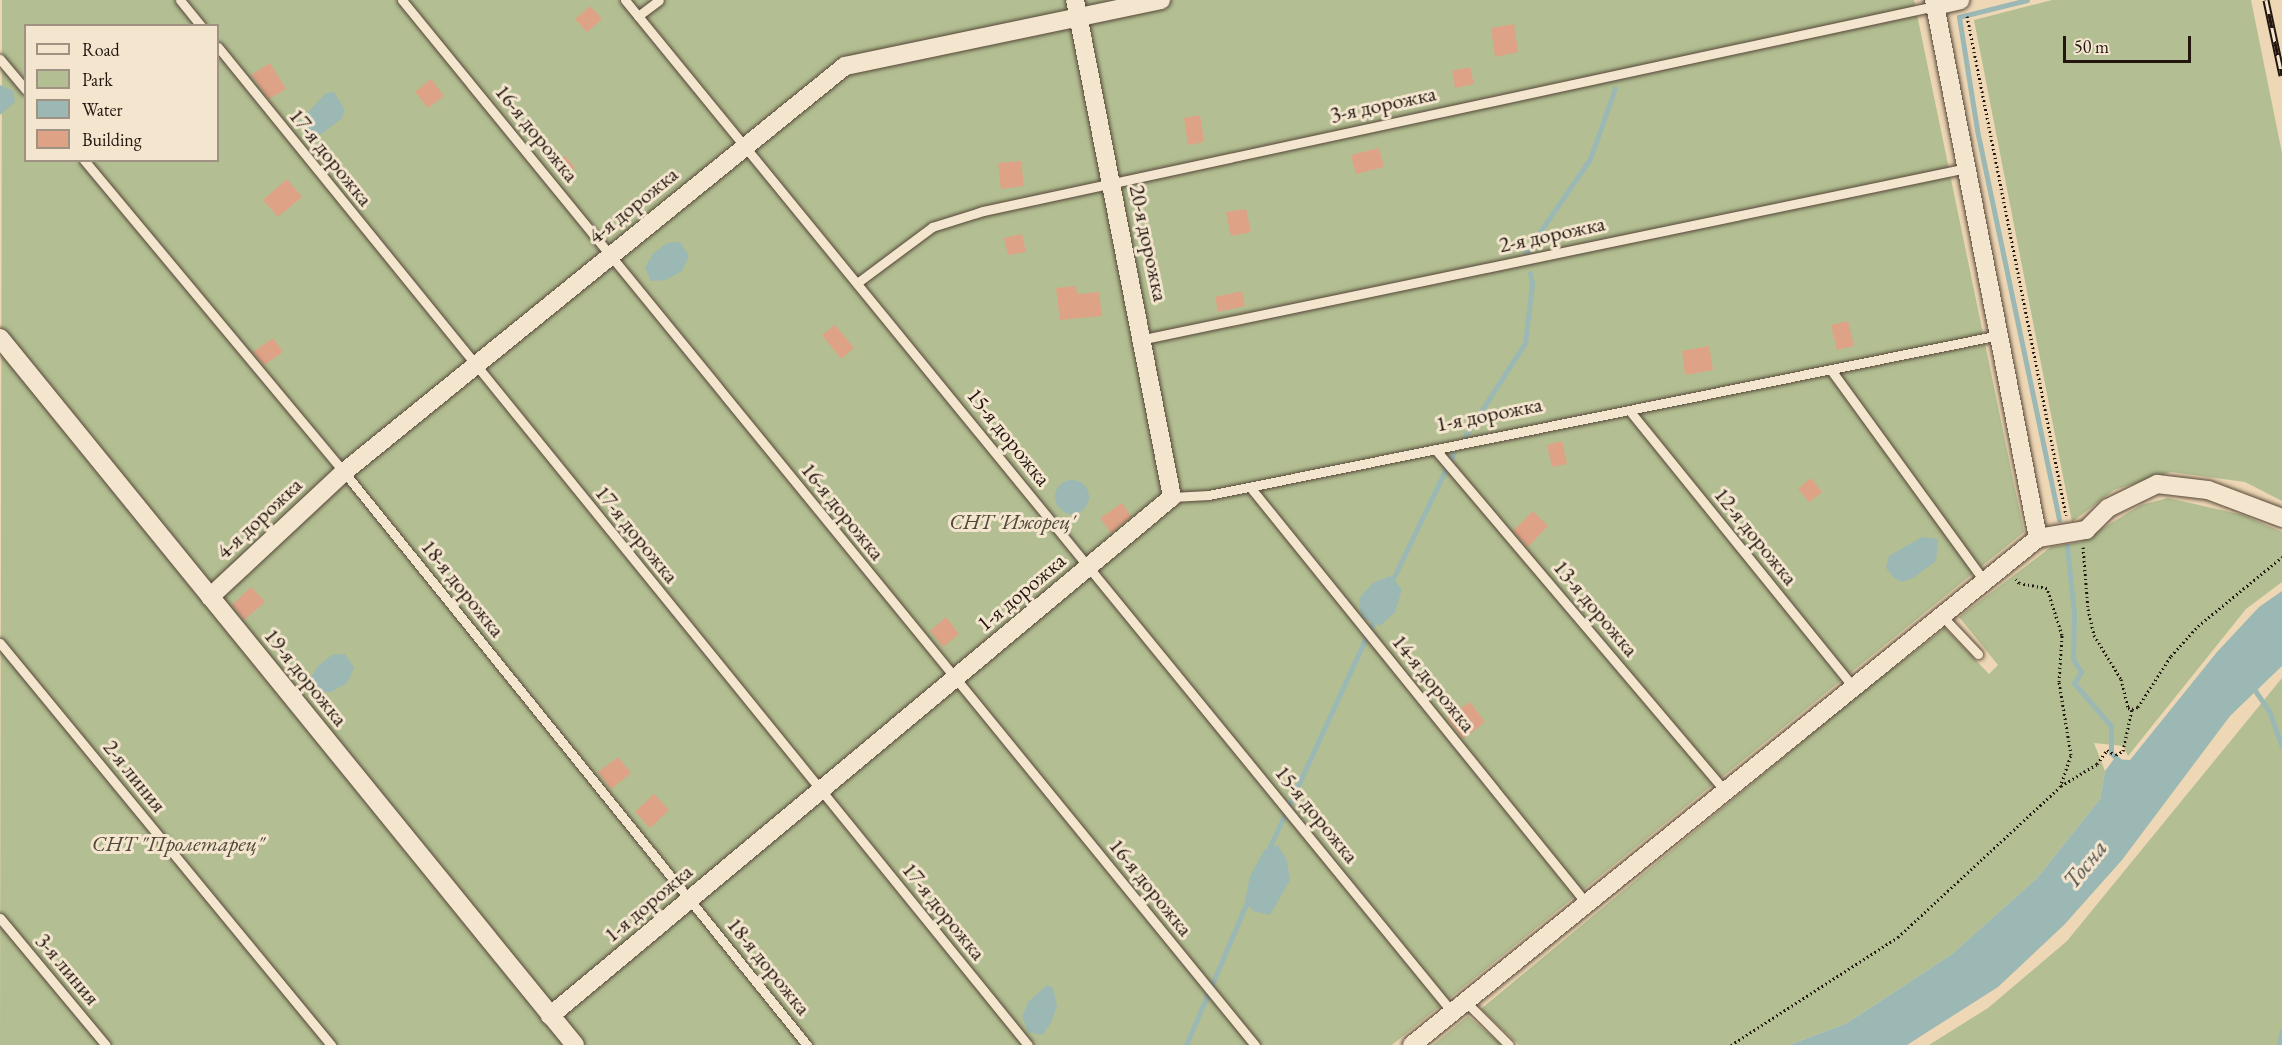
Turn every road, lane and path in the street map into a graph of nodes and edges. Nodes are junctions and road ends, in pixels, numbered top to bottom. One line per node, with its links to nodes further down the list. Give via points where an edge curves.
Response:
1 (180, 0): 10 (lane)
2 (402, 0): 19 (lane, 16-я дорожка)
3 (625, 0): 9 (lane, 15-я дорожка)
4 (659, 0): 9 (lane)
5 (1161, 0): 8 (street, 4-я дорожка)
6 (1960, 0): 7 (street)
7 (1934, 3): 17 (street); 18 (lane, 3-я дорожка)
8 (1076, 9): 15 (street, 4-я дорожка, via 845,66); 18 (street, 20-я дорожка)
9 (638, 16): 15 (lane, 15-я дорожка)
10 (199, 24)
11 (1968, 24): 32 (path)
12 (219, 48): 24 (lane, 17-я дорожка)
13 (0, 59): 14 (lane)
14 (24, 88)
15 (745, 146): 19 (street, 4-я дорожка); 20 (lane, 15-я дорожка)
16 (86, 162): 28 (lane, 18-я дорожка)
17 (1968, 168): 21 (street); 23 (lane, 2-я дорожка)
18 (1112, 182): 20 (lane, 3-я дорожка, via 932,227); 23 (street, 20-я дорожка)
19 (611, 254): 24 (street, 4-я дорожка); 42 (lane, 16-я дорожка)
20 (857, 283): 35 (lane, 15-я дорожка)
21 (2002, 335): 25 (lane, 1-я дорожка); 33 (street)
22 (0, 338): 38 (street, 19-я дорожка)
23 (1144, 339): 30 (street, 20-я дорожка)
24 (475, 367): 28 (street, 4-я дорожка); 46 (lane, 17-я дорожка)
25 (1831, 370): 26 (lane, 1-я дорожка); 37 (lane)
26 (1629, 410): 27 (lane, 1-я дорожка); 43 (lane, 12-я дорожка)
27 (1438, 453): 29 (lane, 1-я дорожка); 47 (lane, 13-я дорожка)
28 (344, 472): 38 (street, 4-я дорожка); 48 (lane, 18-я дорожка)
29 (1250, 487): 30 (lane, 1-я дорожка); 49 (lane, 14-я дорожка)
30 (1172, 497): 35 (street, 1-я дорожка)
31 (2282, 518): 32 (street, via 2208,490 2157,484 2108,508)
32 (2075, 531): 33 (street); 44 (path, via 2094,636 2121,679 2128,708)
33 (2038, 538): 36 (street)
34 (2282, 557): 44 (path, via 2199,626 2171,656 2138,707)
35 (1090, 566): 42 (street, 1-я дорожка); 51 (lane, 15-я дорожка, via 1279,799)
36 (2006, 566): 37 (street); 45 (path, via 2019,583 2047,588 2062,635 2059,682 2071,755)
37 (1986, 583): 39 (street)
38 (210, 597): 52 (street, 19-я дорожка)
39 (1943, 617): 41 (lane); 43 (street)
40 (0, 643): 54 (lane, 2-я линия)
41 (1978, 654)
42 (954, 679): 46 (street, 1-я дорожка); 58 (lane, 16-я дорожка)
43 (1853, 687): 47 (street)
44 (2132, 709): 45 (path, via 2123,751 2116,755 2108,750 2097,764)
45 (2060, 787): 61 (path, via 1898,937)
46 (821, 790): 48 (street, 1-я дорожка); 57 (lane, 17-я дорожка)
47 (1726, 792): 49 (street)
48 (690, 899): 52 (street, 1-я дорожка); 56 (lane, 18-я дорожка)
49 (1587, 904): 51 (street)
50 (0, 918): 53 (lane, 3-я линия)
51 (1460, 1008): 59 (street); 60 (lane, 15-я дорожка)
52 (550, 1016): 55 (street, 19-я дорожка)
53 (106, 1045)
54 (331, 1045)
55 (575, 1045)
56 (807, 1045)
57 (1028, 1045)
58 (1255, 1045)
59 (1412, 1045)
60 (1509, 1045)
61 (1731, 1045)

